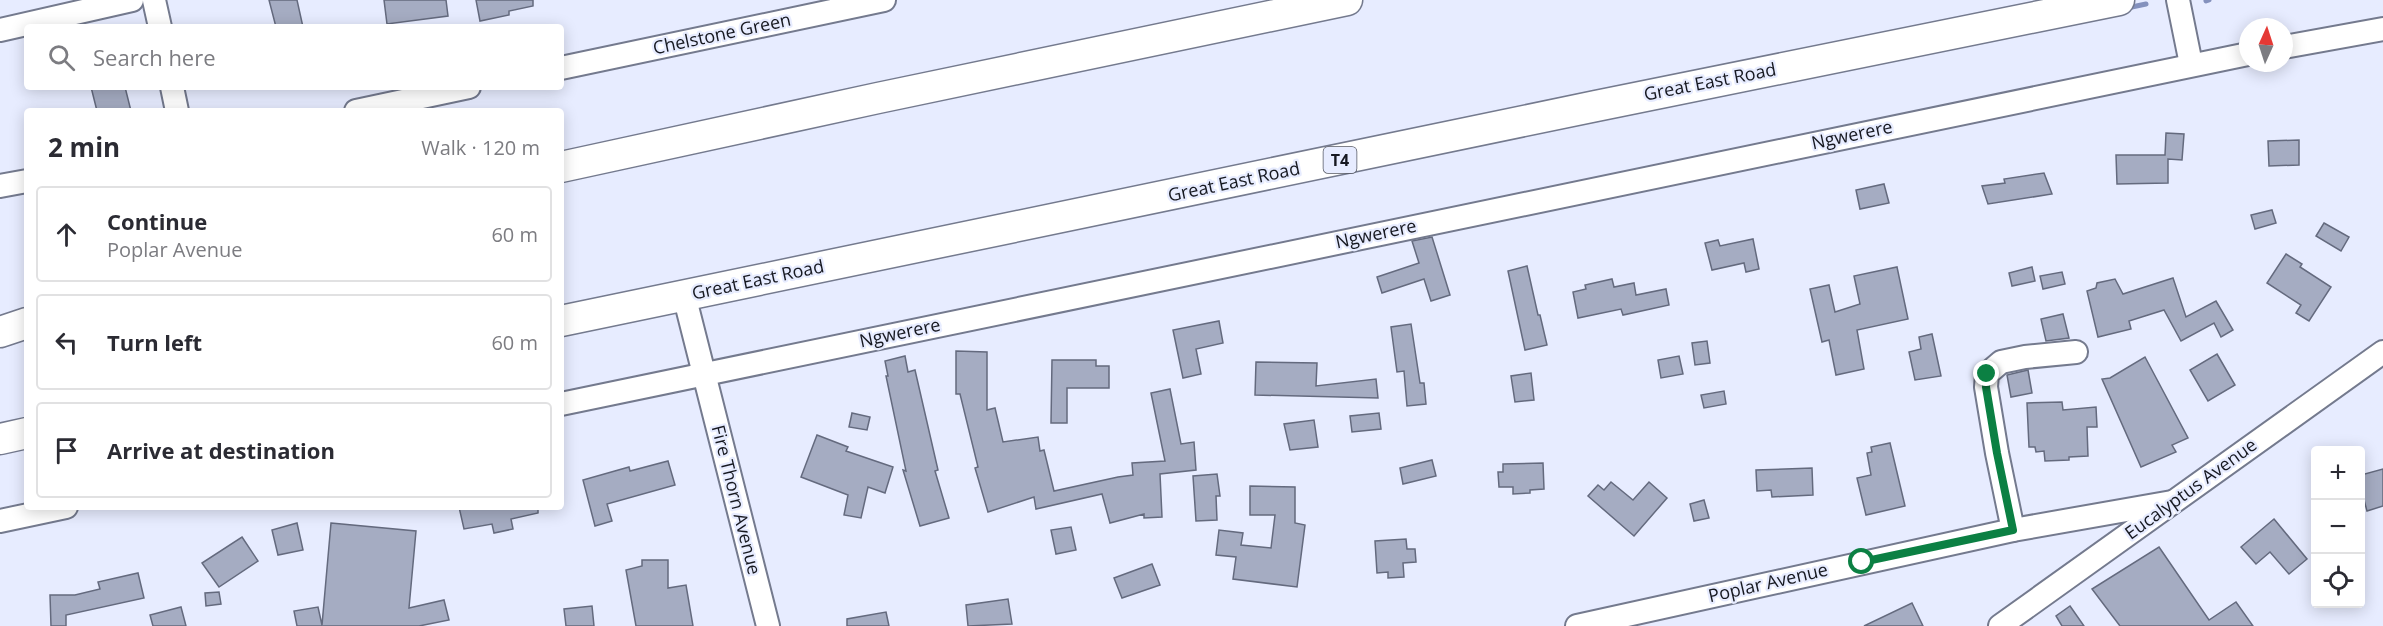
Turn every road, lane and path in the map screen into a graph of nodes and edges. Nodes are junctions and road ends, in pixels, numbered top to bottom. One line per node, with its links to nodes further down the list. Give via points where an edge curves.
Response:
1 (132, 0): 7 (street)
2 (154, 0): 8 (street)
3 (884, 0): 15 (street, Chelstone Green)
4 (1347, 0): 20 (main road)
5 (2119, 0): 23 (main road, Great East Road / T4)
6 (2178, 0): 14 (street)
7 (26, 24)
8 (159, 24)
9 (24, 25): 11 (street)
10 (2383, 29): 12 (street)
11 (0, 30)
12 (2293, 45)
13 (2239, 56): 14 (street, Ngwerere)
14 (2191, 64): 29 (street, Ngwerere)
15 (564, 67)
16 (173, 90): 18 (street)
17 (456, 90): 19 (street)
18 (176, 108)
19 (370, 108)
20 (564, 166)
21 (24, 182): 22 (street)
22 (0, 186)
23 (684, 295): 24 (main road, Great East Road / T4); 29 (street, Fire Thorn Avenue)
24 (564, 320)
25 (24, 324): 26 (main road)
26 (0, 332)
27 (2076, 352): 36 (street, via 2001,362 1987,374 1997,453)
28 (2383, 352): 33 (street, Eucalyptus Avenue)
29 (704, 374): 30 (street, Ngwerere); 37 (street, Fire Thorn Avenue)
30 (564, 403)
31 (24, 434): 32 (main road)
32 (0, 439)
33 (2172, 502): 36 (street, Poplar Avenue); 39 (street, Eucalyptus Avenue)
34 (52, 510): 35 (street)
35 (0, 521)
36 (2013, 530): 38 (street, Poplar Avenue)
37 (768, 626)
38 (1577, 626)
39 (2000, 626)

